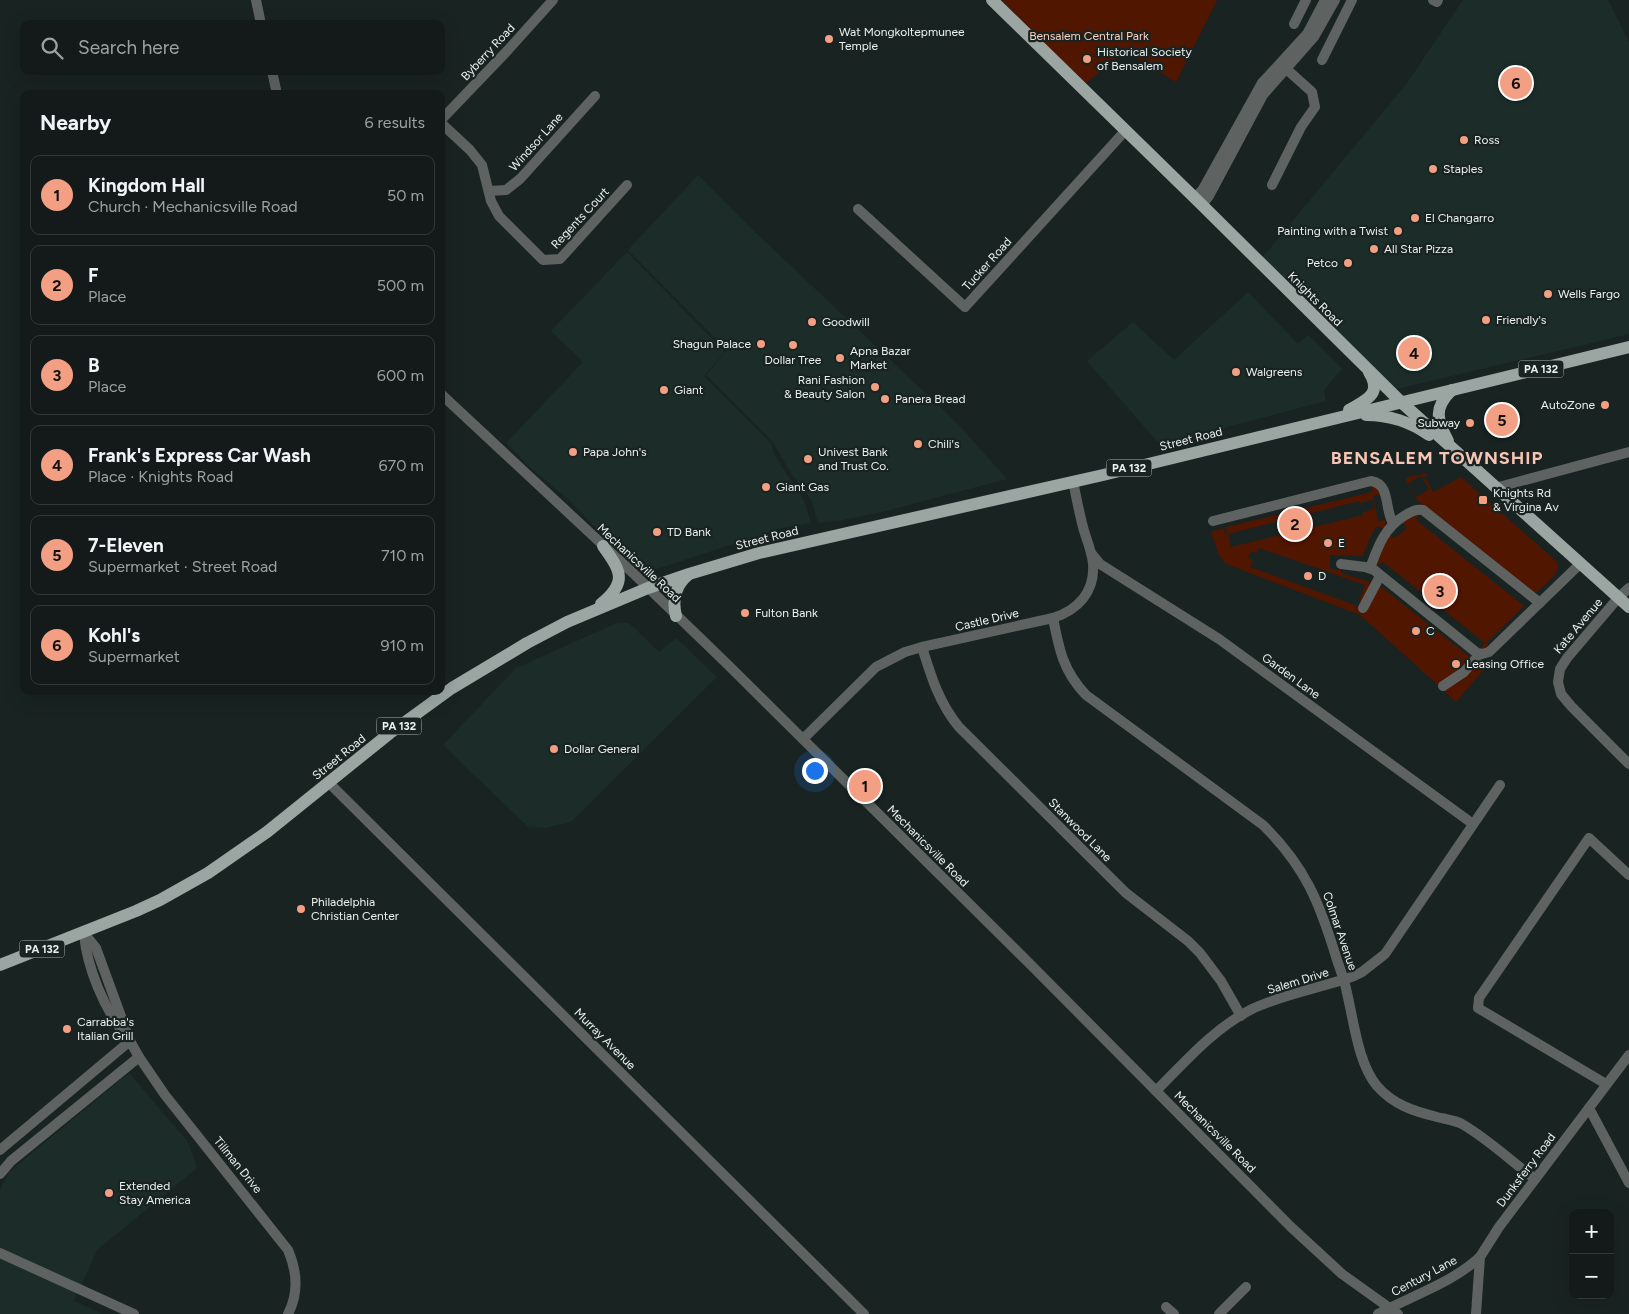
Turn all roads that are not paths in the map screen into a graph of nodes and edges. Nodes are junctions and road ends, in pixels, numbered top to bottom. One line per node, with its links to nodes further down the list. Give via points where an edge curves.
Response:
1 (256, 0): 10 (street)
2 (552, 0): 17 (street, Byberry Road)
3 (992, 0): 19 (main road, Knights Road)
4 (1306, 0): 11 (street)
5 (1325, 0): 13 (street, via 1307,34)
6 (1335, 0): 13 (street, via 1314,37)
7 (1352, 0): 12 (street)
8 (1434, 0): 9 (street)
9 (1438, 0)
10 (260, 20)
11 (1294, 24)
12 (1322, 60)
13 (1283, 67): 21 (street, via 1312,92 1315,107); 23 (street, via 1263,95 1217,181)
14 (273, 75): 15 (street)
15 (276, 90)
16 (594, 96): 22 (street, Windsor Lane, via 520,180 506,190)
17 (445, 118)
18 (445, 126): 22 (street, Regents Court, via 482,165)
19 (1125, 131): 23 (main road, Knights Road); 24 (street, Tucker Road, via 965,307)
20 (627, 185): 22 (street, Regents Court, via 560,258 548,261 537,255 499,216)
21 (1272, 185)
22 (489, 191)
23 (1199, 201): 26 (main road, Knights Road)
24 (858, 209)
25 (1629, 347): 27 (main road, Street Road / PA 132)
26 (1366, 368): 29 (main road, Knights Road); 30 (main road, via 1374,379 1371,396)
27 (1452, 390): 29 (main road, Street Road / PA 132); 31 (main road, via 1441,404 1438,417)
28 (445, 398): 37 (street, Mechanicsville Road)
29 (1401, 402): 30 (main road, Street Road / PA 132); 31 (main road, Knights Road)
30 (1340, 417): 31 (main road, via 1376,415 1397,419 1420,428); 33 (main road, Street Road / PA 132)
31 (1453, 450): 34 (main road, Knights Road)
32 (1629, 452): 34 (street)
33 (1073, 481): 38 (street, Castle Drive); 42 (main road, Street Road / PA 132, via 759,553)
34 (1495, 488): 40 (main road, Knights Road)
35 (1213, 521): 36 (street, via 1370,481 1381,484)
36 (1393, 523): 41 (street, via 1379,543); 47 (street, via 1414,510 1423,510)
37 (603, 546): 44 (street, Mechanicsville Road); 50 (main road, via 619,569 620,580)
38 (1091, 553): 52 (street, Castle Drive, via 1093,572 1086,595 1069,612); 62 (street, Garden Lane, via 1100,564 1219,639)
39 (1341, 564): 41 (street)
40 (1580, 564): 46 (main road, Knights Road); 47 (street)
41 (1370, 568): 43 (street)
42 (689, 574): 44 (main road, Street Road / PA 132); 51 (main road, via 675,594)
43 (1380, 576): 49 (street); 54 (street)
44 (648, 588): 50 (main road, Street Road / PA 132); 51 (street, Mechanicsville Road)
45 (1629, 588): 46 (street, Kate Avenue)
46 (1618, 598): 48 (main road, Knights Road); 59 (street, Kate Avenue, via 1567,658 1560,669 1558,682 1561,694 1571,706)
47 (1540, 603): 54 (street, via 1489,652)
48 (1629, 607)
49 (1363, 608)
50 (595, 610): 56 (main road, Street Road / PA 132, via 527,643)
51 (676, 616): 58 (street, Mechanicsville Road)
52 (1053, 618): 53 (street, Castle Drive); 66 (street, Colmar Avenue, via 1062,658 1086,695 1263,825 1292,857 1319,905)
53 (922, 647): 58 (street, Castle Drive, via 888,659 876,668); 67 (street, Stanwood Lane, via 936,691 959,727 1126,893 1200,952)
54 (1480, 654): 55 (street, via 1464,672)
55 (1444, 686)
56 (445, 693)
57 (442, 695): 60 (main road, Street Road / PA 132)
58 (803, 739): 72 (street, Mechanicsville Road)
59 (1629, 764)
60 (329, 783): 64 (main road, Street Road / PA 132, via 268,832 208,873 152,904); 84 (street, Murray Avenue)
61 (1500, 785): 62 (street, Salem Drive)
62 (1473, 824): 66 (street, Salem Drive, via 1385,954 1362,972)
63 (1629, 875): 71 (street, via 1589,838 1479,998 1478,1008)
64 (83, 932): 65 (main road, Street Road / PA 132); 68 (street, Tillman Drive, via 86,954 109,1012)
65 (0, 965)
66 (1344, 980): 67 (street, Salem Drive, via 1270,1002); 76 (street, Colmar Avenue, via 1364,1058 1372,1079 1387,1097 1406,1108 1461,1124)
67 (1241, 1016): 72 (street, Salem Drive, via 1206,1040)
68 (130, 1041): 70 (street, Tillman Drive); 74 (street)
69 (1629, 1055): 71 (street, Dunksferry Road)
70 (139, 1057): 75 (street, via 11,1161); 83 (street, Tillman Drive, via 165,1095 288,1250 296,1279)
71 (1606, 1084): 73 (street, Dunksferry Road)
72 (1156, 1091): 81 (street, Mechanicsville Road, via 1330,1264)
73 (1589, 1108): 76 (street, Dunksferry Road); 77 (street)
74 (0, 1150)
75 (0, 1174)
76 (1535, 1179): 79 (street, Dunksferry Road, via 1498,1227)
77 (1629, 1183)
78 (0, 1254): 82 (street)
79 (1480, 1257): 81 (street, Century Lane, via 1444,1281); 88 (street, Dunksferry Road)
80 (1246, 1288): 85 (street)
81 (1389, 1308): 86 (street, Century Lane); 87 (street, Mechanicsville Road)
82 (134, 1314)
83 (288, 1314)
84 (864, 1314)
85 (1219, 1314)
86 (1378, 1314)
87 (1398, 1314)
88 (1476, 1314)

